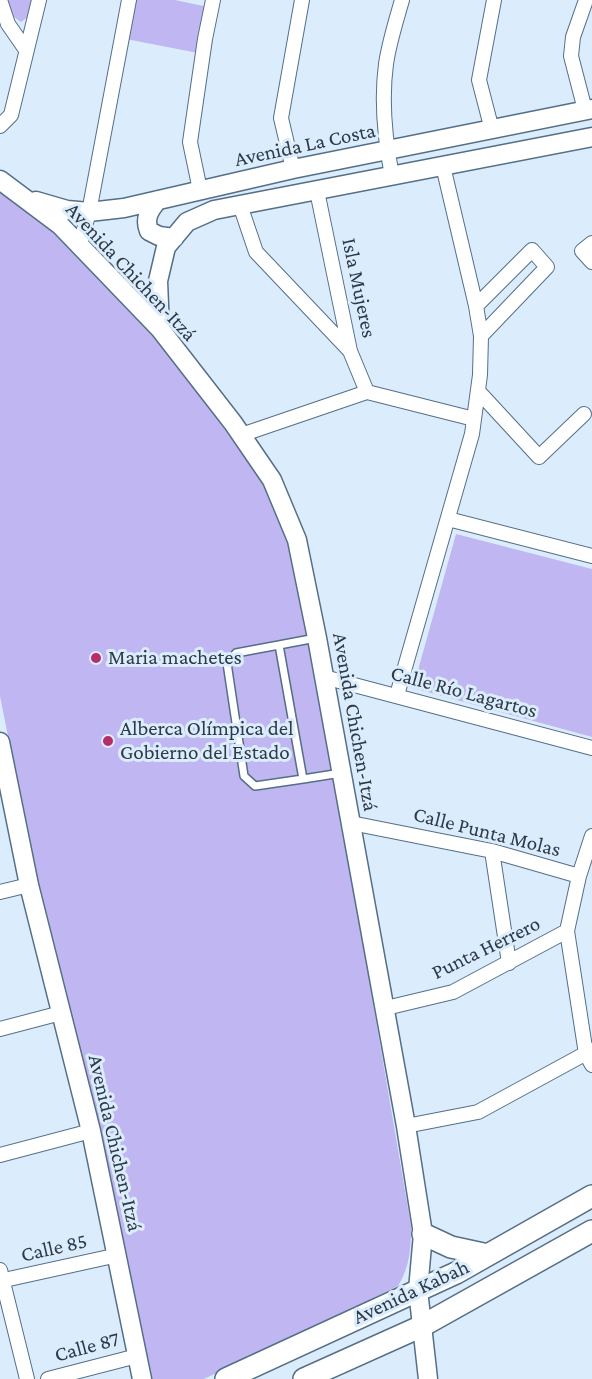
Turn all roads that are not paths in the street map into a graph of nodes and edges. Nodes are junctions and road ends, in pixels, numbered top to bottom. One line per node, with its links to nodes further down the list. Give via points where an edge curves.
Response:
1 (0, 0): 9 (street, via 8,24)
2 (39, 0): 9 (street)
3 (129, 0): 24 (street)
4 (213, 0): 19 (street, via 190,142)
5 (302, 0): 16 (street, via 281,118)
6 (402, 0): 14 (street, via 386,61)
7 (494, 0): 12 (street, via 479,80)
8 (587, 6): 10 (street, via 573,37 571,56)
9 (26, 50): 11 (street, via 11,115)
10 (588, 110): 12 (main road, Avenida La Costa)
11 (0, 126)
12 (492, 130): 14 (main road, Avenida La Costa)
13 (592, 137): 15 (main road)
14 (387, 151): 16 (main road, Avenida La Costa); 17 (street)
15 (443, 166): 17 (main road); 29 (street)
16 (293, 169): 19 (main road, Avenida La Costa)
17 (392, 176): 20 (main road)
18 (0, 180): 21 (main road, Avenida Chichen-Itzá)
19 (200, 190): 22 (main road, Avenida La Costa)
20 (317, 191): 23 (main road); 32 (street, Isla Mujeres)
21 (27, 199): 24 (main road, Avenida La Costa); 27 (main road, Avenida Chichen-Itzá, via 60,225)
22 (158, 200): 24 (main road, Avenida La Costa); 25 (main road, via 147,218 149,231)
23 (240, 205): 25 (main road, via 214,210 187,222); 32 (street, via 256,252)
24 (89, 212): 27 (street)
25 (174, 238): 30 (main road, via 166,248 158,282)
26 (592, 243): 28 (street, via 582,251)
27 (79, 247): 30 (main road, Avenida Chichen-Itzá)
28 (592, 262)
29 (476, 306): 31 (street); 31 (street, via 532,250 547,267)
30 (160, 329): 37 (main road, Avenida Chichen-Itzá)
31 (481, 336): 34 (street)
32 (350, 351): 33 (street, Isla Mujeres)
33 (367, 392): 36 (street); 37 (street)
34 (479, 392): 35 (street, via 539,457); 36 (street)
35 (584, 414)
36 (474, 419): 38 (street)
37 (241, 435): 40 (main road, Avenida Chichen-Itzá, via 272,480 297,540)
38 (448, 519): 39 (street); 43 (street)
39 (592, 556)
40 (317, 638): 41 (lane); 42 (main road, Avenida Chichen-Itzá)
41 (279, 645): 47 (lane); 47 (lane, via 236,654 227,663 244,776 255,786)
42 (324, 677): 43 (street, Calle Río Lagartos); 46 (main road, Avenida Chichen-Itzá)
43 (397, 695): 45 (street, Calle Río Lagartos)
44 (0, 742): 52 (main road, Avenida Chichen-Itzá)
45 (592, 748)
46 (340, 773): 47 (lane); 48 (main road, Avenida Chichen-Itzá)
47 (303, 779)
48 (351, 823): 50 (street, Calle Punta Molas); 56 (main road, Avenida Chichen-Itzá)
49 (592, 836): 51 (street)
50 (492, 851): 51 (street, Calle Punta Molas); 55 (street)
51 (579, 876): 54 (street)
52 (29, 885): 53 (street); 57 (main road, Avenida Chichen-Itzá)
53 (0, 892)
54 (567, 931): 55 (street, Punta Herrero); 59 (street)
55 (509, 963): 56 (street, Punta Herrero, via 453,992)
56 (386, 1008): 60 (main road, Avenida Chichen-Itzá)
57 (61, 1013): 58 (street); 61 (main road, Avenida Chichen-Itzá)
58 (0, 1029)
59 (590, 1056): 60 (street, via 478,1112)
60 (406, 1126): 65 (main road, Avenida Chichen-Itzá)
61 (91, 1131): 62 (street); 66 (main road, Avenida Chichen-Itzá)
62 (0, 1155)
63 (592, 1196): 67 (main road, Avenida Kabah)
64 (592, 1231): 70 (main road, Avenida Kabah)
65 (423, 1234): 67 (main road, via 452,1247); 69 (main road, Avenida Chichen-Itzá)
66 (118, 1255): 68 (street, Calle 85); 71 (main road, Avenida Chichen-Itzá)
67 (488, 1255): 69 (main road, Avenida Kabah)
68 (1, 1277): 72 (street)
69 (418, 1290): 70 (main road, Avenida Chichen-Itzá); 75 (main road, Avenida Kabah)
70 (422, 1326): 76 (main road, Avenida Kabah); 77 (main road, Avenida Chichen-Itzá)
71 (137, 1356): 73 (street, Calle 87); 74 (main road, Avenida Chichen-Itzá)
72 (27, 1379)
73 (48, 1379)
74 (142, 1379)
75 (226, 1379)
76 (304, 1379)
77 (428, 1379)

